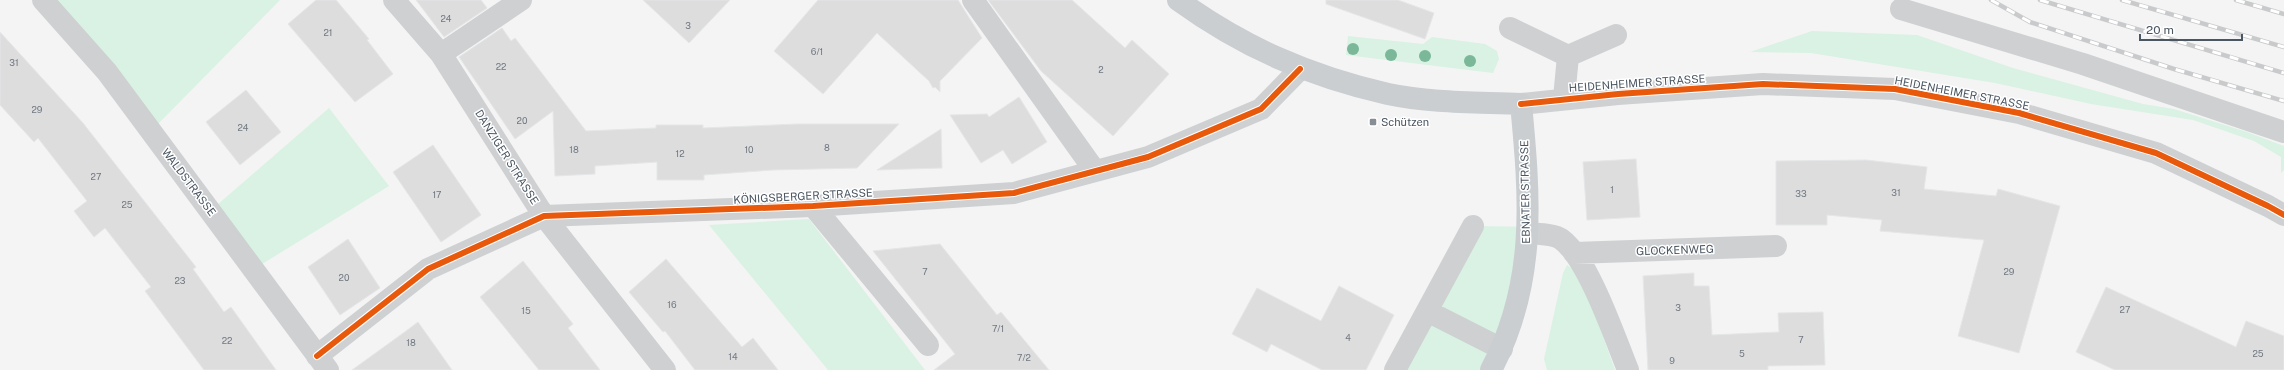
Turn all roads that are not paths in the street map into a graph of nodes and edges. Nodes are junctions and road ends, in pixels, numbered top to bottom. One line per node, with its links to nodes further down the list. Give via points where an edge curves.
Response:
1 (43, 0): 26 (street, WALDSTRASSE, via 107,72)
2 (394, 0): 9 (street, DANZIGER STRASSE)
3 (521, 0): 9 (street)
4 (972, 0): 15 (street)
5 (1178, 0): 11 (main road, HEIDENHEIMER STRASSE, via 1198,15 1262,52)
6 (1901, 9): 14 (street, via 2083,64)
7 (1510, 28): 10 (street)
8 (1616, 35): 10 (street)
9 (441, 54): 18 (street, DANZIGER STRASSE)
10 (1568, 56): 12 (street)
11 (1300, 69): 13 (main road, HEIDENHEIMER STRASSE, via 1388,94 1450,101); 15 (street, KÖNIGSBERGER STRASSE, via 1261,110 1148,157)
12 (1564, 98): 13 (street, HEIDENHEIMER STRASSE); 17 (street, HEIDENHEIMER STRASSE, via 1763,84 1895,89 2019,113 2156,153)
13 (1521, 104): 20 (main road, EBNATER STRASSE, via 1527,163)
14 (2284, 132)
15 (1096, 171): 16 (street, KÖNIGSBERGER STRASSE, via 1014,193)
16 (814, 206): 18 (street, KÖNIGSBERGER STRASSE); 24 (street)
17 (2284, 215)
18 (544, 216): 26 (street, KÖNIGSBERGER STRASSE, via 428,269); 27 (street, DANZIGER STRASSE)
19 (1473, 226): 23 (street)
20 (1528, 233): 22 (street, via 1560,238); 25 (main road, EBNATER STRASSE, via 1524,278)
21 (1776, 246): 22 (street, GLOCKENWEG)
22 (1574, 253): 30 (street, via 1599,298)
23 (1427, 311): 25 (street); 28 (street)
24 (928, 345)
25 (1502, 349): 29 (main road, EBNATER STRASSE)
26 (323, 363)
27 (665, 370)
28 (1395, 370)
29 (1491, 370)
30 (1628, 370)

